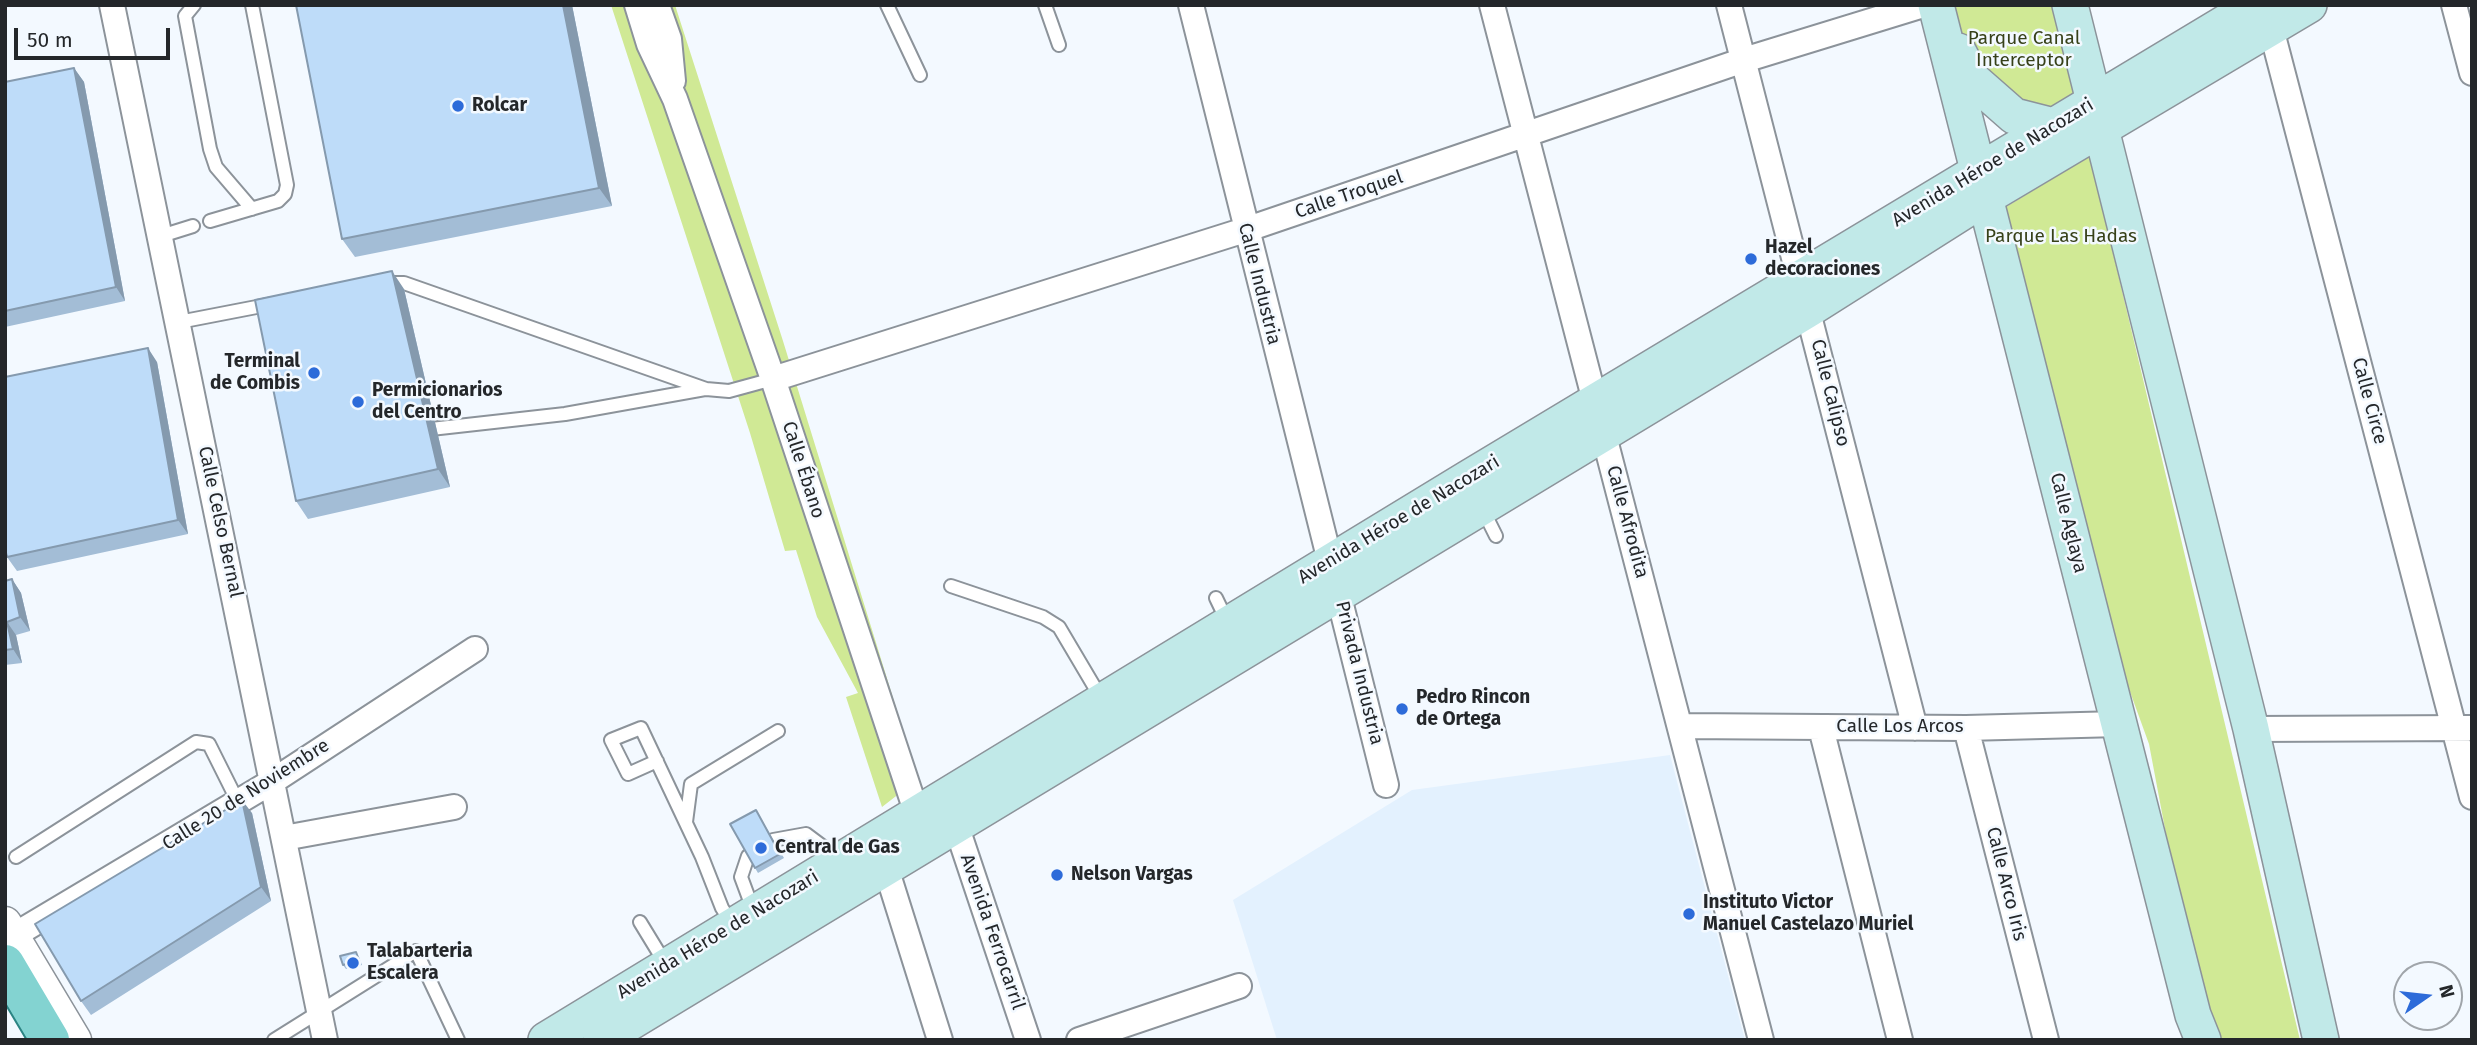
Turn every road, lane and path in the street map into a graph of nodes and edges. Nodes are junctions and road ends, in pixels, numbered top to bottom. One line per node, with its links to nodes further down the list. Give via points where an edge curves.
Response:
1 (112, 5): 29 (street, Calle Celso Bernal)
2 (194, 5): 25 (lane, via 185,16 210,149 216,167)
3 (252, 5): 25 (lane, via 287,185 278,201)
4 (637, 5): 20 (street, Calle Ébano)
5 (657, 5): 20 (street, Calle Ébano, via 669,39)
6 (887, 5): 19 (lane)
7 (1045, 5): 16 (lane)
8 (1191, 5): 28 (street, Calle Industria)
9 (1492, 5): 23 (street, Calle Afrodita)
10 (1729, 5): 17 (street, Calle Calipso)
11 (2070, 5): 21 (main road)
12 (2309, 5): 15 (main road, Avenida Héroe de Nacozari)
13 (2454, 5): 18 (street)
14 (1933, 10): 17 (street, Calle Troquel); 22 (main road, via 1973,80 2014,116); 24 (main road, Calle Aglaya)
15 (2264, 13): 21 (main road, Avenida Héroe de Nacozari); 47 (street, Calle Circe)
16 (1059, 46)
17 (1744, 60): 23 (street, Calle Troquel); 31 (street, Calle Calipso)
18 (2472, 73)
19 (920, 75)
20 (675, 99): 34 (street, Calle Ébano)
21 (2098, 116): 22 (main road, Avenida Héroe de Nacozari); 24 (main road, Avenida Héroe de Nacozari); 48 (main road)
22 (2052, 128): 24 (main road, Avenida Héroe de Nacozari)
23 (1526, 136): 28 (street, Calle Troquel); 36 (street, Calle Afrodita)
24 (1982, 184): 31 (main road, Avenida Héroe de Nacozari); 42 (main road, Calle Aglaya)
25 (253, 209): 26 (lane)
26 (210, 221)
27 (193, 226): 29 (lane)
28 (1245, 230): 34 (street, Calle Troquel); 38 (street, Calle Industria)
29 (161, 236): 33 (street, Calle Celso Bernal)
30 (371, 285): 35 (lane, via 404,282)
31 (1804, 295): 36 (main road, Avenida Héroe de Nacozari); 45 (street, Calle Calipso)
32 (289, 301): 33 (lane)
33 (179, 322): 51 (street, Calle Celso Bernal)
34 (774, 379): 35 (lane, via 729,391); 58 (street, Calle Ébano)
35 (706, 389): 37 (lane, via 565,414)
36 (1599, 418): 38 (main road, Avenida Héroe de Nacozari, via 1479,501); 43 (street, Calle Afrodita)
37 (414, 431)
38 (1335, 578): 41 (main road, Avenida Héroe de Nacozari, via 1233,630); 52 (street, Privada Industria)
39 (951, 586): 41 (lane, via 1043,617 1059,627)
40 (475, 649): 51 (street, Calle 20 de Noviembre)
41 (1110, 713): 57 (main road, Avenida Héroe de Nacozari); 58 (main road, Avenida Héroe de Nacozari)
42 (2119, 723): 46 (street, Calle Los Arcos); 86 (main road, Calle Aglaya)
43 (1681, 726): 44 (street, Calle Los Arcos); 83 (street, Calle Afrodita)
44 (1821, 728): 45 (street, Calle Los Arcos); 84 (street)
45 (1915, 728): 46 (street, Calle Los Arcos)
46 (1966, 728): 85 (street, Calle Arco Iris)
47 (2463, 728): 48 (street); 53 (street, Calle Circe)
48 (2251, 729): 87 (main road)
49 (778, 731): 56 (lane, via 691,784)
50 (657, 761): 56 (lane)
51 (273, 780): 54 (street, Calle 20 de Noviembre); 59 (street, Calle Celso Bernal)
52 (1386, 785)
53 (2472, 797)
54 (238, 802): 62 (lane, via 209,744 196,742); 67 (street, Calle 20 de Noviembre)
55 (454, 807): 59 (street)
56 (686, 823): 65 (lane, via 722,908)
57 (956, 825): 58 (main road, Avenida Héroe de Nacozari); 81 (street, Avenida Ferrocarril)
58 (921, 829): 63 (main road, Avenida Héroe de Nacozari); 64 (main road, Avenida Héroe de Nacozari)
59 (284, 838): 70 (street, Calle Celso Bernal)
60 (773, 840): 63 (lane, via 806,834)
61 (748, 856): 65 (lane, via 741,877)
62 (16, 857)
63 (841, 860): 65 (main road, Avenida Héroe de Nacozari)
64 (886, 868): 68 (main road, Avenida Héroe de Nacozari); 80 (street)
65 (744, 919): 68 (main road, Avenida Héroe de Nacozari)
66 (640, 922): 68 (lane)
67 (8, 941): 73 (main road); 74 (street)
68 (674, 978): 78 (main road, Avenida Héroe de Nacozari); 79 (main road, Avenida Héroe de Nacozari)
69 (1239, 986): 82 (street)
70 (320, 1013): 75 (lane); 76 (street, Calle Celso Bernal); 77 (lane, via 416,951)
71 (5, 1014): 72 (main road)
72 (20, 1040)
73 (50, 1040)
74 (75, 1040)
75 (274, 1040)
76 (325, 1040)
77 (458, 1040)
78 (546, 1040)
79 (601, 1040)
80 (940, 1040)
81 (1028, 1040)
82 (1079, 1040)
83 (1761, 1040)
84 (1900, 1040)
85 (2046, 1040)
86 (2203, 1040)
87 (2321, 1040)

